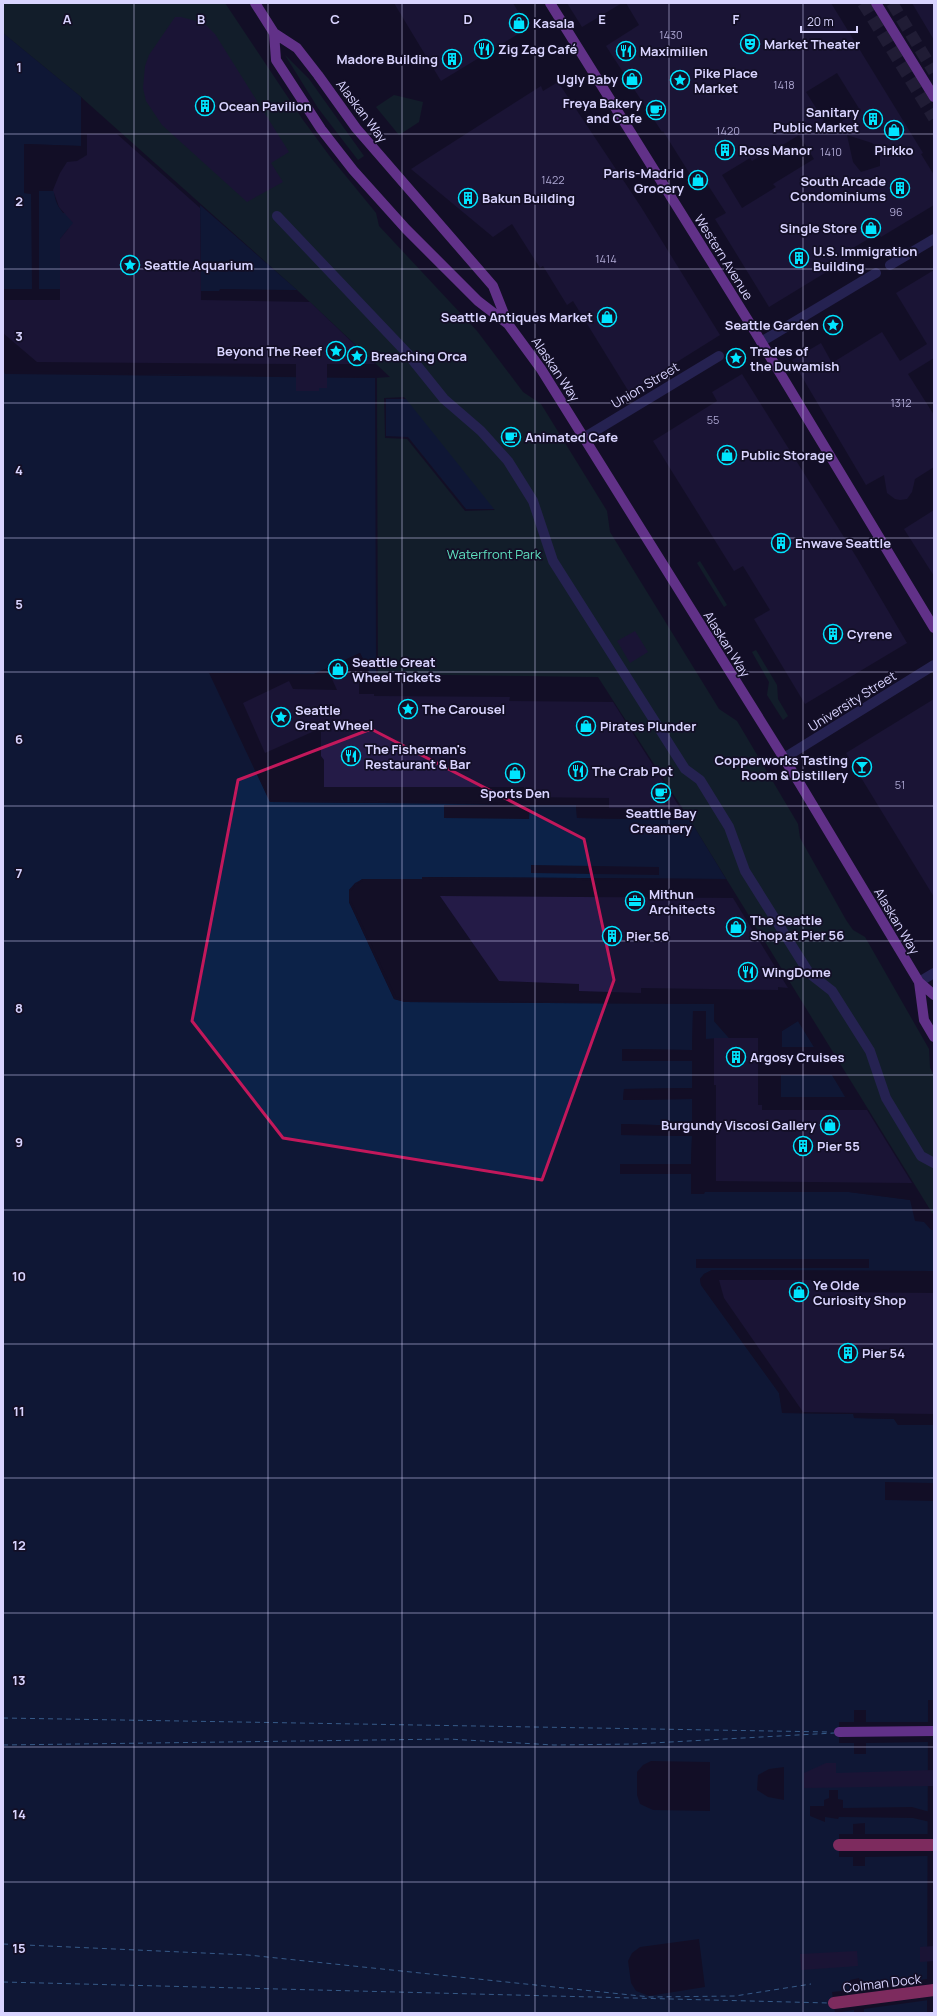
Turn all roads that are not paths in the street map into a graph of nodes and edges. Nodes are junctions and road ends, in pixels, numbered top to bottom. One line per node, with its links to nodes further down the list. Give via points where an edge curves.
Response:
1 (255, 3): 4 (main road, Alaskan Way)
2 (550, 3): 11 (main road, Western Avenue)
3 (876, 3): 5 (main road)
4 (274, 33): 10 (main road, Alaskan Way, via 297,48 356,128 492,286); 10 (main road, Alaskan Way, via 276,60 321,130 353,170 462,286)
5 (934, 97)
6 (277, 216): 21 (street, via 406,353 444,399 481,431 508,461 533,501 553,561 685,769 700,780 728,827 745,871 810,973 832,991 870,1051 886,1098 921,1156)
7 (934, 239): 8 (street)
8 (890, 265)
9 (876, 273): 11 (street)
10 (508, 324): 13 (main road, Alaskan Way)
11 (761, 342): 14 (main road, Western Avenue)
12 (719, 356): 13 (street, Union Street)
13 (585, 437): 16 (main road, Alaskan Way)
14 (934, 628)
15 (934, 665): 16 (street, University Street)
16 (784, 758): 18 (main road, Alaskan Way)
17 (934, 973): 18 (street)
18 (918, 982): 19 (main road, Alaskan Way); 20 (main road, Alaskan Way, via 924,1020)
19 (934, 994)
20 (934, 1036)
21 (934, 1164)
22 (934, 1731): 23 (main road)
23 (839, 1732)
24 (839, 1845): 25 (highway)
25 (934, 1845)
26 (934, 1990): 27 (highway, Colman Dock)
27 (834, 2003)

